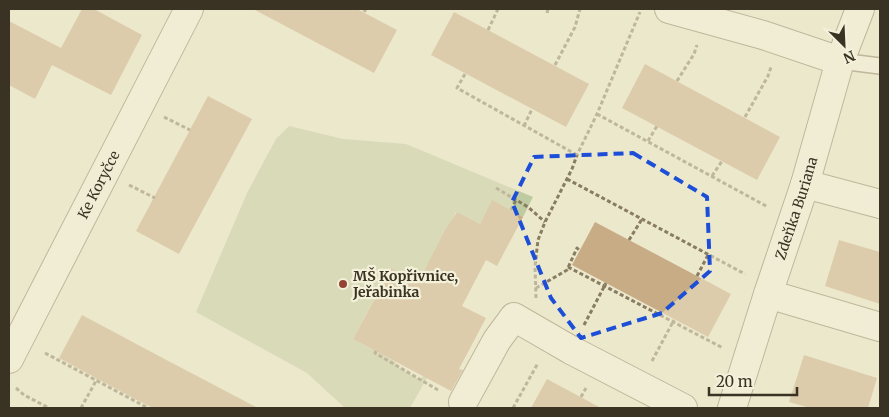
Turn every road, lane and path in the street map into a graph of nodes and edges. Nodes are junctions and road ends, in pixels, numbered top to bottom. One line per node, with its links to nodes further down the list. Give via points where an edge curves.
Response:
1 (189, 9): 55 (street, Ke Koryčce)
2 (498, 9): 10 (path)
3 (548, 9): 8 (path)
4 (580, 9): 13 (path, via 575,27)
5 (641, 9): 18 (path)
6 (669, 9): 9 (street)
7 (860, 9): 12 (street, Zdeňka Buriana)
8 (547, 13)
9 (706, 20): 11 (street); 16 (path, via 694,54)
10 (488, 30)
11 (780, 41): 12 (street); 20 (path, via 768,76)
12 (840, 61): 14 (lane); 30 (street, Zdeňka Buriana)
13 (555, 65)
14 (880, 66)
15 (465, 74): 21 (path, via 457,88)
16 (677, 81)
17 (532, 109): 21 (path)
18 (597, 114): 24 (path); 25 (path)
19 (164, 117): 23 (path)
20 (745, 118)
21 (524, 126): 25 (path)
22 (656, 126): 24 (path)
23 (190, 130)
24 (648, 141): 27 (path)
25 (577, 155): 28 (path)
26 (722, 161): 27 (path)
27 (712, 176): 35 (path)
28 (567, 179): 37 (path); 38 (path)
29 (128, 184): 32 (path)
30 (805, 184): 34 (street); 45 (street, Zdeňka Buriana)
31 (496, 188): 33 (path)
32 (155, 198)
33 (516, 200): 36 (path); 38 (path)
34 (880, 204)
35 (769, 207)
36 (511, 210)
37 (642, 219): 39 (path); 41 (path)
38 (545, 222): 46 (path, via 534,266)
39 (629, 240)
40 (580, 250): 42 (path, via 577,248)
41 (708, 255): 43 (path); 45 (path)
42 (568, 266): 44 (path); 46 (path, via 567,270)
43 (697, 276)
44 (606, 285): 48 (path); 50 (path)
45 (758, 285): 49 (street); 65 (street, Zdeňka Buriana)
46 (536, 288): 47 (path)
47 (536, 304)
48 (674, 321): 51 (path); 56 (path)
49 (880, 327)
50 (581, 332)
51 (726, 350)
52 (41, 351): 57 (path)
53 (376, 351): 59 (path, via 424,383)
54 (541, 357): 63 (path)
55 (9, 359)
56 (649, 367)
57 (96, 380): 61 (path); 62 (path)
58 (16, 388): 60 (path)
59 (463, 402): 64 (street, via 497,340 514,317)
60 (49, 408)
61 (81, 408)
62 (148, 408)
63 (513, 408)
64 (683, 408)
65 (732, 408)

